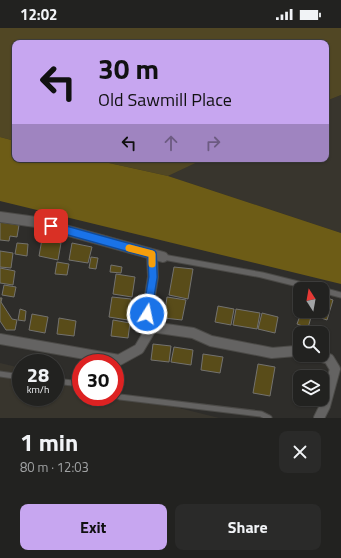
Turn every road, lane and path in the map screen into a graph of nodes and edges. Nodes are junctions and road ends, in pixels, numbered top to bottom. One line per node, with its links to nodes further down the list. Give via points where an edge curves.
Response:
1 (0, 217): 2 (street, via 36,222)
2 (152, 254): 3 (street); 7 (street, via 153,277 147,314)
3 (164, 257): 4 (lane)
4 (293, 283)
5 (329, 292): 6 (lane)
6 (341, 295)
7 (152, 327): 8 (street, via 139,349 119,360); 9 (street, via 194,333 211,341 272,353)
8 (0, 339)
9 (293, 351)
10 (329, 359): 11 (street)
11 (338, 368): 16 (street)
12 (0, 374): 13 (lane)
13 (12, 376)
14 (124, 397): 15 (lane, via 261,414)
15 (269, 418)
16 (319, 418)

